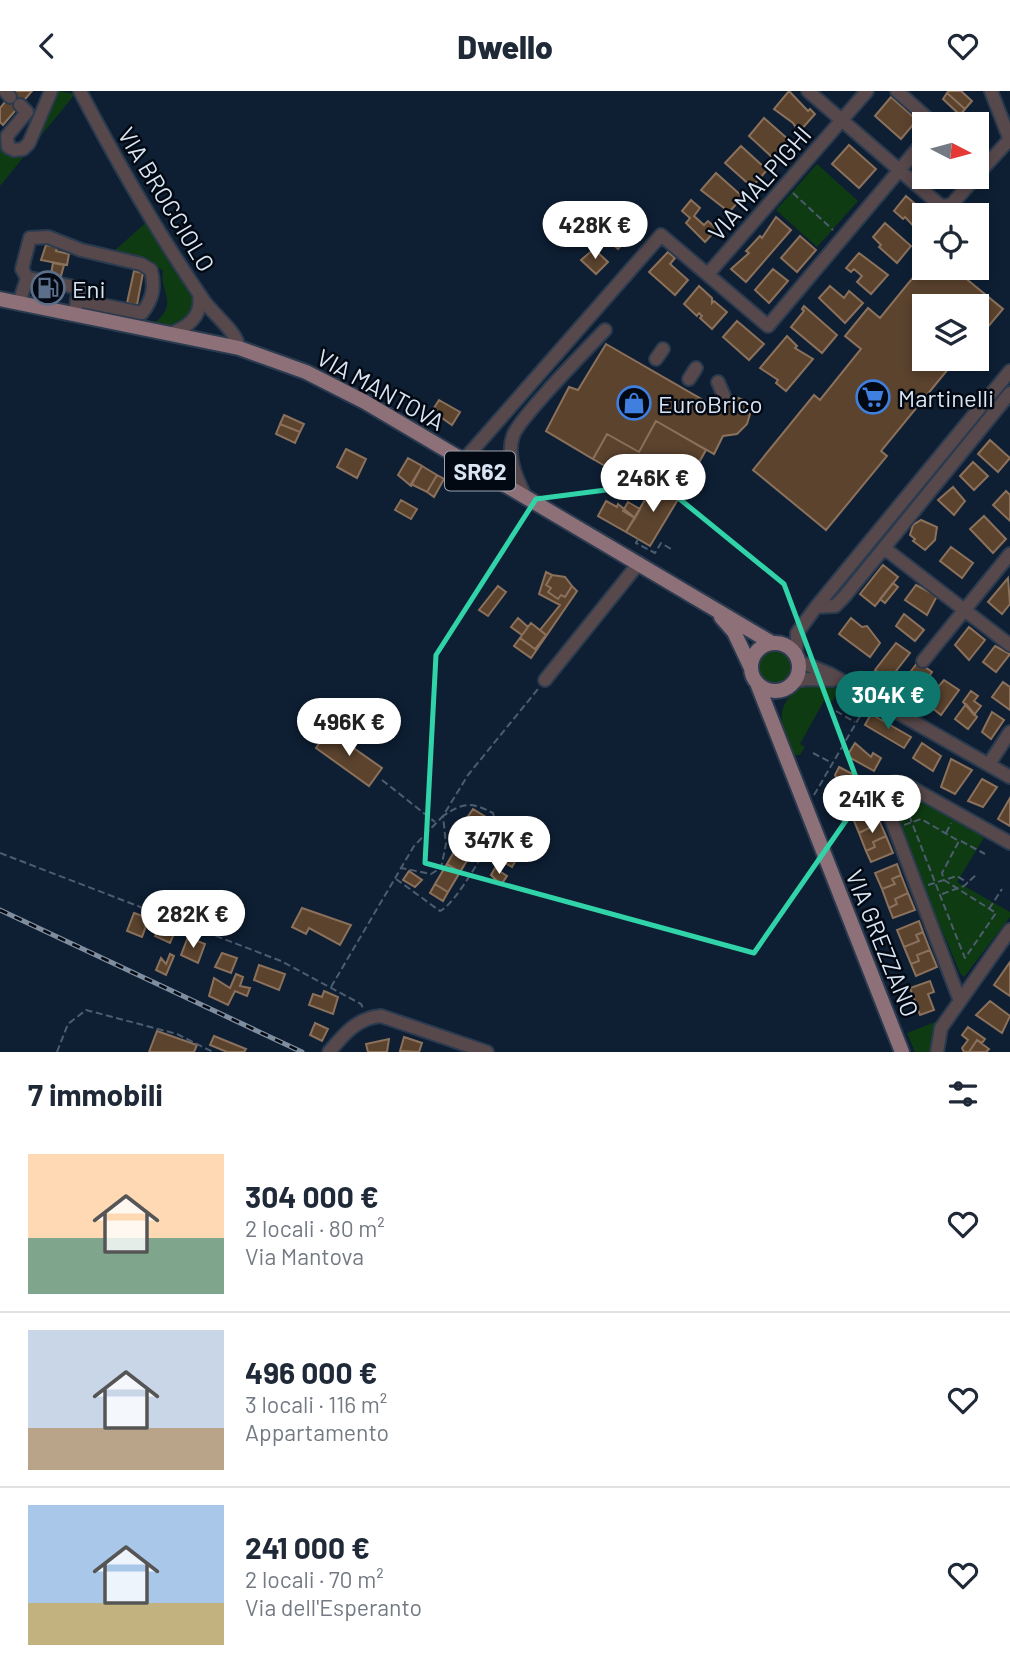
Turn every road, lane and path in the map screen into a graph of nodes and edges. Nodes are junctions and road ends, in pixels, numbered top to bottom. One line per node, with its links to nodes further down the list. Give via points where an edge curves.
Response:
1 (51, 91): 10 (street, via 26,146 11,149)
2 (80, 91): 22 (street, VIA BROCCIOLO)
3 (808, 91): 9 (street, VIA MALPIGHI)
4 (867, 91): 9 (street, VIA MALPIGHI)
5 (897, 91): 8 (street)
6 (991, 91): 11 (street)
7 (11, 98): 10 (street, via 27,111)
8 (921, 112)
9 (842, 120): 14 (street, VIA MALPIGHI); 16 (street, VIA MALPIGHI)
10 (3, 136)
11 (1010, 140): 13 (street)
12 (912, 156): 14 (street)
13 (989, 162)
14 (900, 170): 15 (street, VIA MALPIGHI); 19 (street)
15 (912, 180)
16 (785, 185): 19 (path); 20 (street, VIA MALPIGHI)
17 (924, 189): 18 (street, VIA MALPIGHI, via 947,208)
18 (964, 189)
19 (842, 239): 20 (street, via 768,326)
20 (708, 274): 34 (street, via 662,235)
21 (27, 278): 24 (street, via 79,288); 24 (street, via 22,269 30,238 48,237 151,270 150,303 142,313); 25 (street)
22 (198, 291): 28 (street, VIA BROCCIOLO, via 200,303 192,322); 29 (street, VIA BROCCIOLO)
23 (0, 299): 25 (main road, SR62)
24 (77, 300): 26 (street)
25 (19, 303): 26 (main road, SR62)
26 (75, 315): 28 (main road, SR62)
27 (605, 330): 35 (street, via 515,429 511,454)
28 (169, 334): 29 (main road, SR62)
29 (239, 348): 34 (main road, VIA MANTOVA / SR62, via 306,372)
30 (1010, 371): 41 (street)
31 (718, 382): 33 (street)
32 (1010, 393): 37 (street)
33 (724, 396)
34 (463, 461): 35 (main road, VIA MANTOVA / SR62)
35 (526, 498): 40 (main road, VIA MANTOVA / SR62)
36 (638, 539): 38 (path, via 636,543 655,553 661,543)
37 (884, 548): 41 (street, via 835,606); 43 (street)
38 (671, 549)
39 (1010, 554): 43 (street)
40 (639, 563): 42 (main road, VIA MANTOVA / SR62); 50 (street)
41 (816, 607): 44 (street)
42 (714, 608): 45 (main road, VIA MANTOVA / SR62); 49 (main road, VIA MANTOVA / SR62, via 734,632)
43 (964, 612): 46 (street); 48 (street)
44 (797, 633): 45 (street); 47 (street)
45 (774, 643): 47 (main road, via 789,647); 49 (main road, via 755,654)
46 (1010, 645)
47 (797, 658): 51 (street); 53 (main road, via 799,669)
48 (923, 660)
49 (751, 668): 52 (main road)
50 (545, 680): 66 (path, via 468,775)
51 (840, 681): 53 (street, via 818,678); 54 (street)
52 (757, 683): 53 (main road, via 771,691); 58 (main road, VIA GREZZANO)
53 (789, 686): 58 (main road, VIA GREZZANO, via 776,710)
54 (870, 698): 56 (path); 61 (street)
55 (836, 711): 56 (path)
56 (856, 723): 60 (path)
57 (1010, 732): 61 (street)
58 (776, 733): 92 (main road, VIA GREZZANO)
59 (813, 753): 60 (path)
60 (833, 763): 65 (path)
61 (989, 764): 62 (street)
62 (1010, 777)
63 (382, 780): 67 (path)
64 (913, 788): 68 (path, via 904,802); 70 (street); 79 (street, via 895,782 882,795)
65 (811, 800)
66 (443, 816): 67 (path); 73 (path, via 446,844 441,868 431,874); 75 (path, via 461,804 477,804 493,813 497,828 480,862 447,907 440,911)
67 (436, 822): 73 (path)
68 (912, 822): 69 (path, via 921,819); 77 (path)
69 (959, 841): 72 (path); 76 (path, via 942,873)
70 (1010, 843)
71 (0, 853): 85 (path, via 281,961)
72 (985, 854)
73 (401, 868): 75 (path)
74 (977, 874): 78 (path)
75 (396, 878): 85 (path)
76 (944, 880): 77 (path); 78 (path, via 957,876); 80 (path)
77 (936, 883): 79 (path); 82 (path)
78 (968, 883): 80 (path)
79 (917, 889): 86 (street)
80 (957, 889): 82 (path); 83 (path)
81 (1002, 889): 83 (path)
82 (941, 895): 83 (path, via 965,958 996,913)
83 (989, 909)
84 (1009, 934): 86 (street)
85 (331, 987): 87 (path, via 361,1004)
86 (960, 1001): 93 (street, via 941,1028)
87 (367, 1017): 90 (street, via 345,1032); 91 (street, via 381,1016)
88 (57, 1052): 89 (path, via 68,1024 86,1010 177,1034)
89 (213, 1052)
90 (330, 1052)
91 (487, 1052)
92 (902, 1052)
93 (937, 1052)

